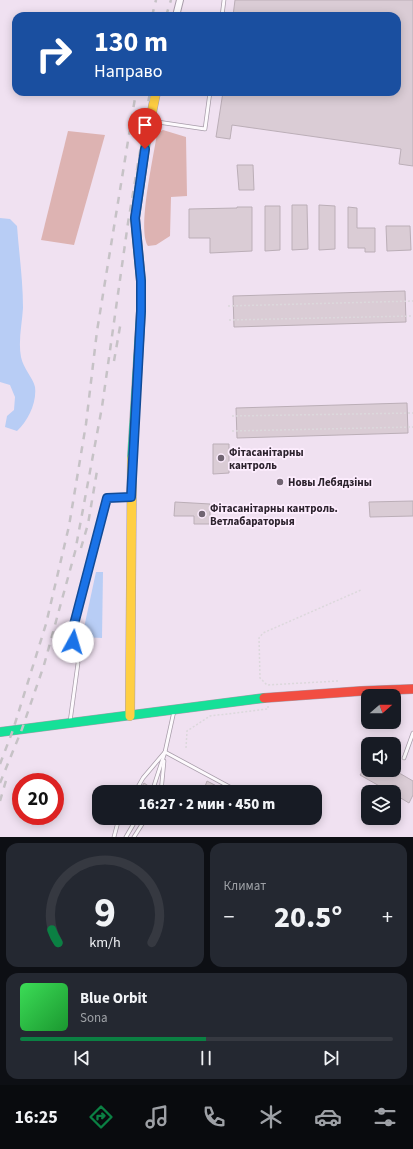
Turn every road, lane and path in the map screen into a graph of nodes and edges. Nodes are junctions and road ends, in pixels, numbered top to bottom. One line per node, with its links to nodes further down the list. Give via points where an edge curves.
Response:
1 (180, 0): 3 (street)
2 (224, 0): 4 (lane)
3 (177, 12)
4 (222, 12)
5 (155, 96): 7 (street)
6 (209, 96): 7 (lane, via 204,129)
7 (149, 121): 16 (street, via 135,218 141,311)
8 (413, 302): 9 (path)
9 (228, 306)
10 (413, 316): 11 (path)
11 (229, 320)
12 (413, 413): 13 (path)
13 (232, 416)
14 (413, 427): 15 (path)
15 (232, 431)
16 (131, 497): 23 (street); 24 (lane, via 107,498 72,632 78,663)
17 (361, 590): 19 (path, via 263,633 259,638 260,678)
18 (338, 681): 19 (path)
19 (267, 684): 21 (path)
20 (413, 689): 21 (street, via 352,690)
21 (268, 699): 22 (street); 27 (path, via 268,709 210,716 187,731)
22 (174, 709): 23 (street); 28 (lane)
23 (130, 716): 24 (street)
24 (69, 723): 25 (street)
25 (0, 732)
26 (413, 733): 29 (lane)
27 (186, 748)
28 (165, 753): 30 (lane); 31 (lane); 32 (lane); 33 (lane)
29 (404, 758)
30 (139, 785)
31 (154, 785)
32 (162, 785)
33 (226, 785)
34 (117, 825): 37 (lane)
35 (133, 825): 38 (lane)
36 (142, 825): 39 (lane)
37 (114, 837)
38 (126, 837)
39 (134, 837)

